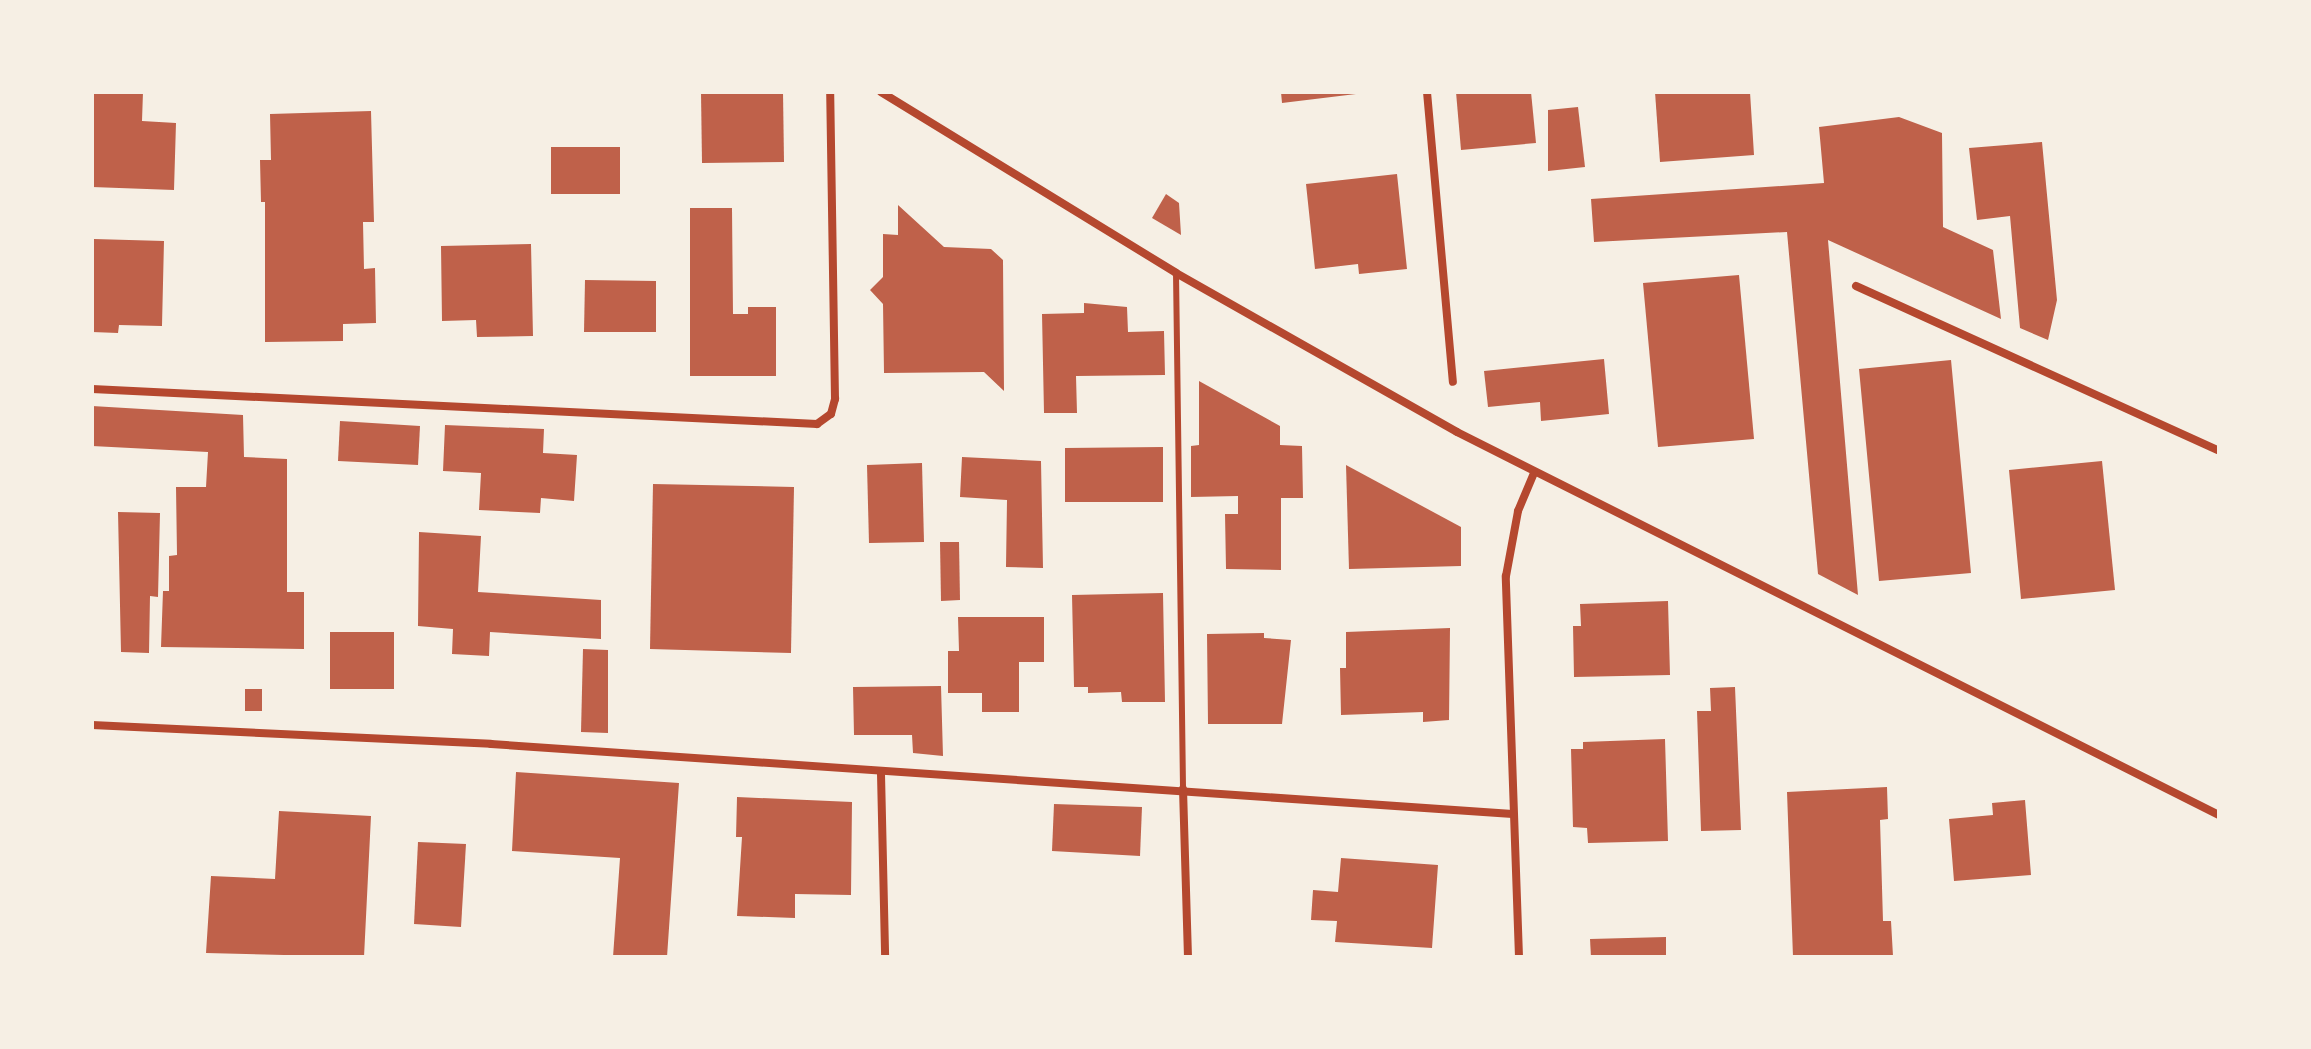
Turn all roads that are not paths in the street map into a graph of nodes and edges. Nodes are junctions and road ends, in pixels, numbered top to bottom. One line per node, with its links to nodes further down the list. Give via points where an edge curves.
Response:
1 (830, 92): 7 (street, via 835,399 831,414 817,424)
2 (881, 92): 4 (street)
3 (1427, 92): 6 (street)
4 (1176, 273): 9 (street); 12 (lane)
5 (1856, 286): 8 (street)
6 (1453, 382)
7 (92, 389)
8 (2219, 451)
9 (1534, 473): 13 (street, via 1518,511 1506,576); 14 (street)
10 (92, 725): 11 (street, via 460,742)
11 (881, 774): 12 (street); 15 (street)
12 (1183, 789): 13 (street); 16 (street)
13 (1513, 814): 17 (street)
14 (2219, 815)
15 (885, 957)
16 (1188, 957)
17 (1519, 957)

